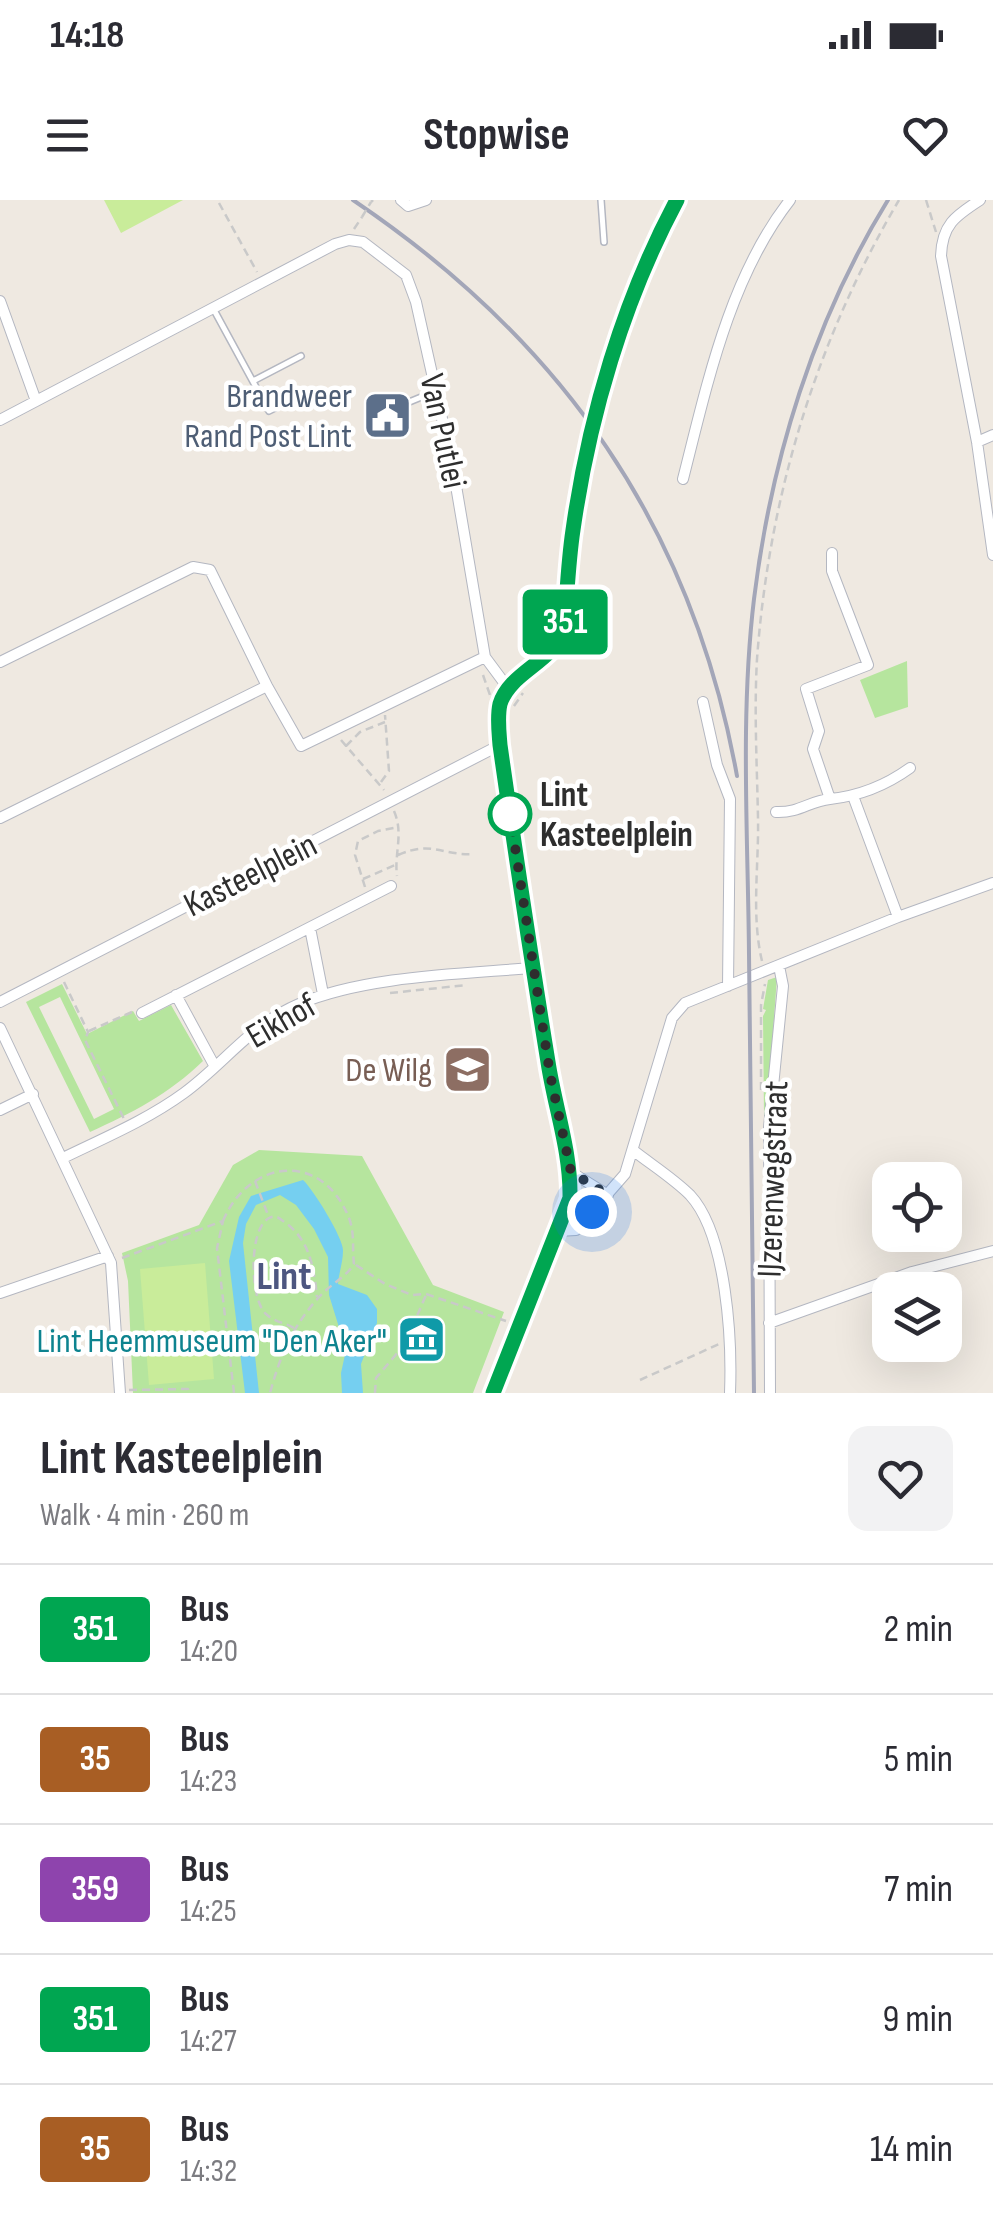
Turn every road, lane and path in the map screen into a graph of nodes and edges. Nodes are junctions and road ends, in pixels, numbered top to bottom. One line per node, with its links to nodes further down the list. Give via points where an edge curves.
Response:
1 (373, 200): 11 (path, bridge)
2 (426, 200): 10 (street)
3 (601, 200): 13 (lane)
4 (677, 200): 32 (street, bridge, via 620,331 600,405 572,530 559,645)
5 (790, 200): 26 (street, via 745,277)
6 (899, 200): 60 (path, via 868,252 818,367 768,558 756,713 758,948)
7 (926, 200): 12 (path, via 934,231)
8 (980, 200): 12 (street, via 952,218)
9 (219, 203): 14 (path)
10 (405, 203)
11 (351, 235): 14 (street); 19 (street, Van Putlei, via 406,275)
12 (942, 235): 25 (street, via 940,256)
13 (604, 242)
14 (262, 282): 16 (street)
15 (0, 301): 21 (street)
16 (213, 307): 18 (lane); 21 (street)
17 (301, 356): 18 (lane)
18 (252, 381): 20 (lane, via 269,411)
19 (436, 391): 22 (lane); 29 (street, Van Putlei)
20 (297, 397)
21 (36, 401): 23 (street)
22 (397, 407)
23 (0, 420)
24 (993, 435): 25 (street)
25 (977, 442): 28 (street)
26 (683, 479)
27 (832, 553): 42 (street, via 832,572 868,665 806,689 819,731 812,749)
28 (993, 555)
29 (486, 657): 32 (street, Van Putlei); 32 (path, via 487,693); 34 (street)
30 (0, 662): 31 (street, via 193,567 210,570)
31 (268, 686): 36 (street, via 302,746); 45 (street)
32 (505, 694): 37 (street)
33 (702, 702): 62 (street, via 730,798)
34 (382, 707): 35 (path); 36 (street)
35 (386, 722): 38 (path, via 360,732); 40 (path, via 389,771)
36 (335, 730): 38 (path)
37 (500, 745): 43 (street, Kasteelplein); 58 (street)
38 (346, 748): 40 (path)
39 (910, 768): 41 (street)
40 (380, 783): 43 (path)
41 (853, 796): 42 (street); 55 (street)
42 (830, 799): 44 (street)
43 (390, 802): 46 (path); 59 (street, Kasteelplein)
44 (776, 812)
45 (0, 818)
46 (400, 827): 48 (path); 50 (path, via 358,842)
47 (474, 854): 48 (path, via 422,846)
48 (397, 855): 49 (path)
49 (395, 865): 50 (path); 52 (path)
50 (362, 879): 53 (path)
51 (991, 884): 54 (street); 55 (street)
52 (391, 886): 53 (street)
53 (369, 897): 56 (street)
54 (993, 898)
55 (898, 917): 57 (street)
56 (310, 928): 63 (street); 65 (street)
57 (780, 966): 60 (street); 89 (street, IJzerenwegstraat, via 768,1144)
58 (532, 968): 63 (street, Eikhof); 77 (street)
59 (59, 972): 66 (street, Kasteelplein); 70 (path)
60 (764, 972): 62 (street); 68 (path)
61 (468, 984): 64 (path)
62 (728, 986): 75 (street, via 686,1003 672,1018)
63 (324, 994): 71 (street, Eikhof, via 260,1025)
64 (378, 994)
65 (176, 995): 67 (street); 71 (street)
66 (0, 1002)
67 (142, 1013): 70 (path)
68 (760, 1018)
69 (0, 1028): 72 (street)
70 (88, 1032): 74 (path, via 85,1040)
71 (214, 1064): 74 (street, Eikhof, via 186,1091)
72 (33, 1094): 73 (street); 76 (street)
73 (0, 1110)
74 (128, 1127): 76 (street, Eikhof)
75 (634, 1151): 79 (street); 92 (street, via 691,1196 708,1224)
76 (63, 1158): 84 (street)
77 (571, 1172): 79 (street); 82 (street)
78 (254, 1179): 80 (path); 81 (path, via 231,1201); 85 (path, via 300,1171 322,1180 348,1215)
79 (608, 1195): 82 (street, via 576,1230)
80 (269, 1218): 88 (path, via 286,1222 304,1242); 91 (path, via 255,1246 256,1295 268,1316)
81 (223, 1222): 84 (path); 99 (path, via 218,1248)
82 (558, 1231): 90 (street)
83 (993, 1251): 89 (street)
84 (110, 1260): 86 (street); 96 (street)
85 (354, 1264): 87 (path, via 385,1284); 88 (path)
86 (0, 1293)
87 (426, 1294): 90 (path); 93 (path)
88 (317, 1299): 91 (path)
89 (769, 1323): 103 (street, IJzerenwegstraat)
90 (519, 1326): 101 (street)
91 (295, 1328): 100 (path)
92 (730, 1340): 95 (path); 102 (street)
93 (405, 1344): 94 (path); 97 (path, via 376,1378)
94 (417, 1348)
95 (640, 1380)
96 (120, 1391): 98 (path)
97 (374, 1391)
98 (189, 1393)
99 (234, 1393)
100 (270, 1393)
101 (493, 1393)
102 (730, 1393)
103 (770, 1393)

